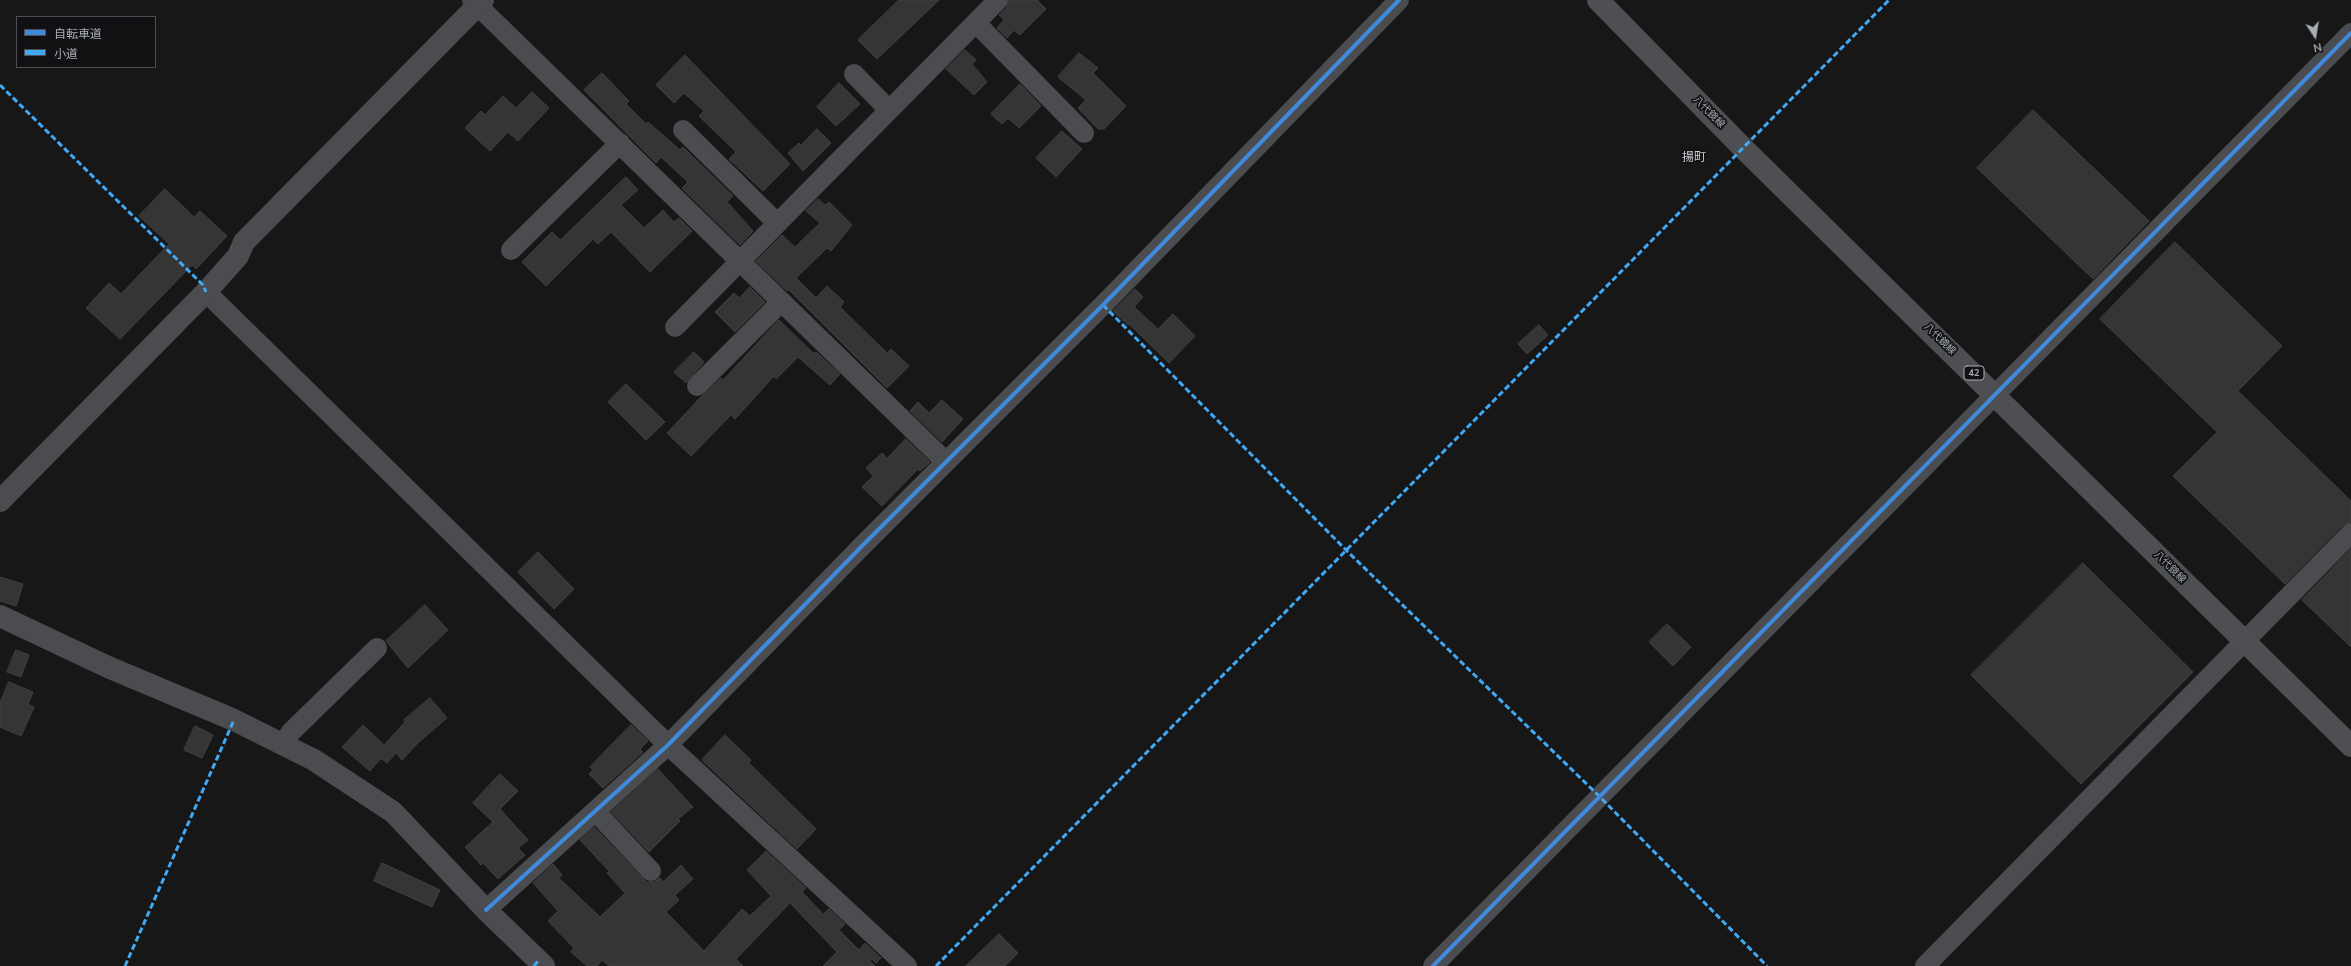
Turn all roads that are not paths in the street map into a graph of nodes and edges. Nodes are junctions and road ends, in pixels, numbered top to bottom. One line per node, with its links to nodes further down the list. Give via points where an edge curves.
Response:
1 (998, 0): 5 (street)
2 (1399, 0): 20 (street)
3 (1598, 0): 19 (main road, 八代鏡線 / 42, via 1744,148)
4 (478, 2): 11 (street); 15 (street, via 244,242 238,256)
5 (976, 22): 8 (street); 10 (street)
6 (2351, 33): 19 (street)
7 (854, 74): 8 (street)
8 (889, 110): 12 (street)
9 (683, 130): 12 (street)
10 (1084, 133)
11 (620, 143): 13 (street); 14 (street)
12 (777, 223): 14 (street)
13 (511, 250)
14 (740, 262): 16 (street); 17 (street)
15 (206, 292): 21 (street); 27 (street)
16 (781, 302): 18 (street); 20 (street)
17 (675, 327)
18 (697, 386)
19 (1996, 394): 24 (main road, 八代鏡線 / 42); 34 (street)
20 (946, 462): 27 (street)
21 (0, 501)
22 (2351, 533): 24 (street)
23 (0, 616): 26 (street)
24 (2244, 641): 28 (main road, 八代鏡線 / 42); 35 (street)
25 (377, 648): 26 (street, via 291,732)
26 (283, 744): 31 (street, via 314,760 393,812)
27 (668, 745): 29 (street); 33 (street)
28 (2351, 746)
29 (595, 811): 30 (street); 31 (street)
30 (651, 871)
31 (486, 910): 32 (street)
32 (544, 966)
33 (907, 966)
34 (1433, 966)
35 (1925, 966)

